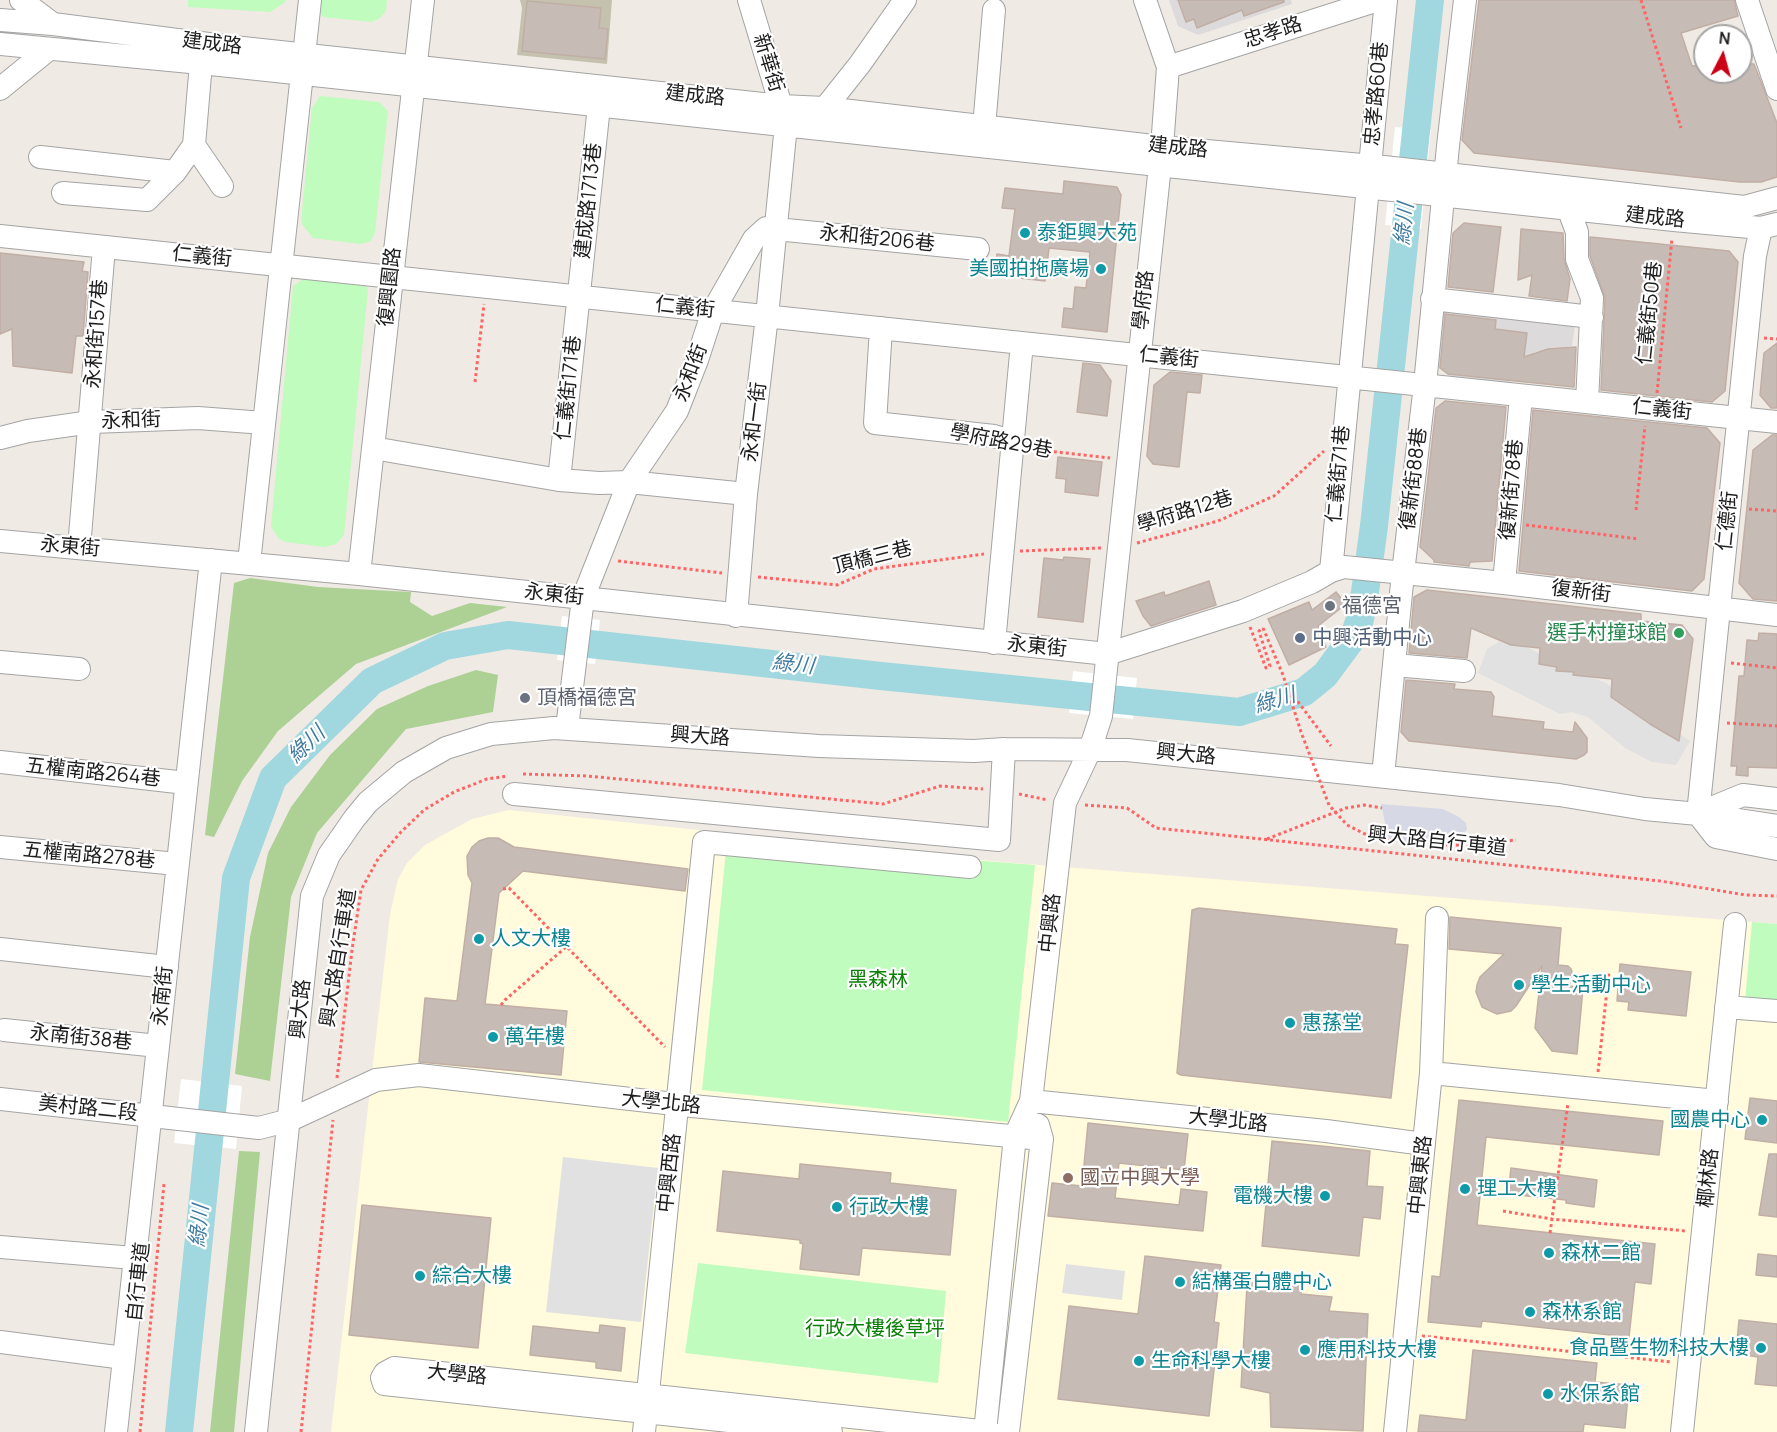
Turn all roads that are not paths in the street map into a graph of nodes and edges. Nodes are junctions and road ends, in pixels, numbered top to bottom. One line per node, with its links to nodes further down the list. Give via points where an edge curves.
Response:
1 (21, 0): 13 (street)
2 (310, 0): 17 (street)
3 (423, 0): 19 (street, 復興園路)
4 (749, 0): 24 (street, 新華街)
5 (905, 0): 23 (street)
6 (1145, 0): 18 (street, 學府路)
7 (1378, 0): 18 (street, 忠孝路)
8 (1386, 0): 30 (street, 忠孝路60巷)
9 (1465, 0): 31 (street)
10 (1747, 0): 21 (street)
11 (994, 9): 25 (street)
12 (0, 20): 13 (street, 建成路)
13 (53, 24): 17 (street, 建成路)
14 (0, 44): 15 (street, 建成路)
15 (49, 49): 16 (street, 建成路); 20 (street)
16 (201, 63): 17 (street, 建成路); 26 (street)
17 (302, 65): 19 (street, 建成路); 41 (street)
18 (1168, 67): 27 (street, 學府路)
19 (413, 76): 22 (street, 建成路); 24 (street, 建成路); 42 (street, 復興園路)
20 (0, 89)
21 (1777, 89)
22 (599, 106): 24 (street, 建成路); 43 (street, 建成路1713巷)
23 (825, 108): 24 (street, 建成路); 25 (street, 建成路)
24 (784, 116): 27 (street, 建成路); 37 (street)
25 (984, 127): 27 (street, 建成路)
26 (194, 145): 29 (street); 32 (street)
27 (1161, 156): 30 (street, 建成路); 50 (street, 學府路)
28 (40, 157): 29 (street)
29 (175, 172): 33 (street, via 147,200)
30 (1380, 178): 31 (street, 建成路); 51 (street, 忠孝路60巷)
31 (1435, 183): 34 (street, 建成路, via 1744,207); 35 (street, 建成路); 44 (street, 復新街88巷)
32 (222, 186)
33 (63, 193)
34 (1777, 198)
35 (1568, 208): 36 (street, 建成路, via 1674,220); 47 (street, via 1577,232 1577,259 1592,298)
36 (1773, 225): 55 (street, 仁德街, via 1755,256)
37 (777, 229): 40 (street, 永和街206巷); 45 (street, 永和街, via 766,228 754,238); 46 (street, 永和一街)
38 (0, 236): 39 (street, 仁義街)
39 (104, 247): 41 (street, 仁義街); 56 (street, 永和街157巷)
40 (978, 249)
41 (280, 265): 42 (street, 仁義街); 58 (street)
42 (391, 277): 43 (street, 仁義街); 61 (street, 復興園路)
43 (579, 296): 45 (street, 仁義街); 62 (street, 仁義街171巷)
44 (1432, 299): 47 (street); 52 (street, 復新街88巷)
45 (713, 310): 46 (street, 仁義街); 63 (street, 永和街, via 677,411)
46 (767, 316): 48 (street, 仁義街); 64 (street, 永和一街)
47 (1592, 317): 54 (street)
48 (881, 328): 49 (street, 仁義街); 60 (street, 學府路29巷, via 874,423 994,436)
49 (1023, 343): 50 (street, 仁義街); 60 (street)
50 (1138, 355): 51 (street, 仁義街); 79 (street, 學府路)
51 (1360, 379): 52 (street, 仁義街); 69 (street, 仁義街71巷, via 1343,434)
52 (1414, 384): 53 (street, 仁義街); 70 (street, 復新街88巷)
53 (1521, 396): 54 (street, 仁義街); 72 (street, 復新街78巷)
54 (1587, 402): 55 (street, 仁義街)
55 (1738, 418): 57 (street, 仁義街); 74 (street, 仁德街)
56 (91, 422): 58 (street, 永和街, via 198,418); 59 (street, 永和街); 66 (street, 永和街157巷)
57 (1777, 422)
58 (264, 423): 68 (street)
59 (0, 438)
60 (1014, 442): 77 (street)
61 (373, 448): 62 (street); 71 (street, 復興園路)
62 (559, 480): 63 (street)
63 (629, 482): 64 (street); 73 (street, 永和街)
64 (746, 494): 76 (street, 永和一街)
65 (0, 541): 66 (street, 永東街)
66 (79, 548): 67 (street, 永東街)
67 (211, 561): 68 (street, 永東街); 88 (street, 永南街)
68 (249, 563): 71 (street, 永東街)
69 (1340, 569): 70 (street, 復新街); 79 (street)
70 (1394, 572): 72 (street, 復新街); 80 (street, 復新街88巷)
71 (359, 574): 73 (street, 永東街)
72 (1504, 583): 74 (street, 復新街)
73 (582, 608): 76 (street, 永東街); 83 (street, 永和街)
74 (1720, 609): 75 (street, 復新街); 91 (street, 仁德街)
75 (1777, 615)
76 (736, 616): 77 (street, 永東街)
77 (994, 643): 79 (street, 永東街)
78 (0, 662): 81 (street)
79 (1106, 664): 85 (street, 學府路, via 1101,716)
80 (1394, 665): 82 (street); 87 (street, 復新街88巷)
81 (79, 669)
82 (1464, 671)
83 (567, 728): 84 (street, 興大路, via 819,746); 112 (street, 興大路, via 491,734 446,748 386,786 341,837 312,896)
84 (1004, 749): 85 (street, 興大路); 89 (street, via 999,840)
85 (1090, 750): 87 (street, 興大路, via 1161,753); 108 (street, 中興路, via 1065,803)
86 (0, 762): 88 (street, 五權南路264巷)
87 (1383, 776): 91 (street, 興大路)
88 (186, 783): 96 (street, 永南街)
89 (514, 794)
90 (1777, 799): 91 (street, 興大路, via 1743,795)
91 (1698, 814): 92 (street, 興大路); 95 (street, via 1716,837)
92 (1777, 826)
93 (711, 843): 97 (street); 110 (street, 中興西路); 110 (street, 中興西路, via 681,1063)
94 (0, 848): 96 (street, 五權南路278巷)
95 (1777, 849)
96 (177, 864): 101 (street, 永南街)
97 (970, 867)
98 (1437, 918): 106 (street, 中興東路)
99 (1735, 924): 102 (street, 椰林路)
100 (0, 950): 101 (street)
101 (167, 967): 105 (street, 永南街)
102 (1726, 1007): 103 (street); 109 (street, 椰林路)
103 (1777, 1011)
104 (4, 1030): 105 (street, 永南街38巷)
105 (158, 1046): 111 (street, 永南街)
106 (1431, 1073): 109 (street); 115 (street, 中興東路)
107 (0, 1099): 111 (street, 美村路二段)
108 (1031, 1101): 113 (street, 中興路); 114 (street, 中興路); 115 (street, 大學北路)
109 (1717, 1101): 128 (street, 椰林路)
110 (685, 1105): 112 (street, 大學北路, via 419,1076 376,1080); 113 (street, 大學北路); 120 (street, 中興西路)
111 (150, 1115): 112 (street, 美村路二段, via 259,1128); 117 (street, 永南街)
112 (290, 1120): 122 (street, 興大路)
113 (1015, 1136): 114 (street, 大學北路); 124 (street, 中興路)
114 (1042, 1139): 126 (street, 中興路)
115 (1424, 1144): 127 (street, 中興東路)
116 (0, 1247): 117 (street)
117 (134, 1258): 119 (street, 永南街)
118 (0, 1342): 119 (street)
119 (124, 1358): 121 (street, 永南街)
120 (654, 1414): 120 (street, 大學路, via 394,1368 382,1378 384,1384); 123 (street, 大學路); 124 (street, 大學路)
121 (116, 1432)
122 (256, 1432)
123 (831, 1432)
124 (985, 1432): 125 (street, 大學路)
125 (990, 1432)
126 (1008, 1432)
127 (1395, 1432)
128 (1682, 1432)

